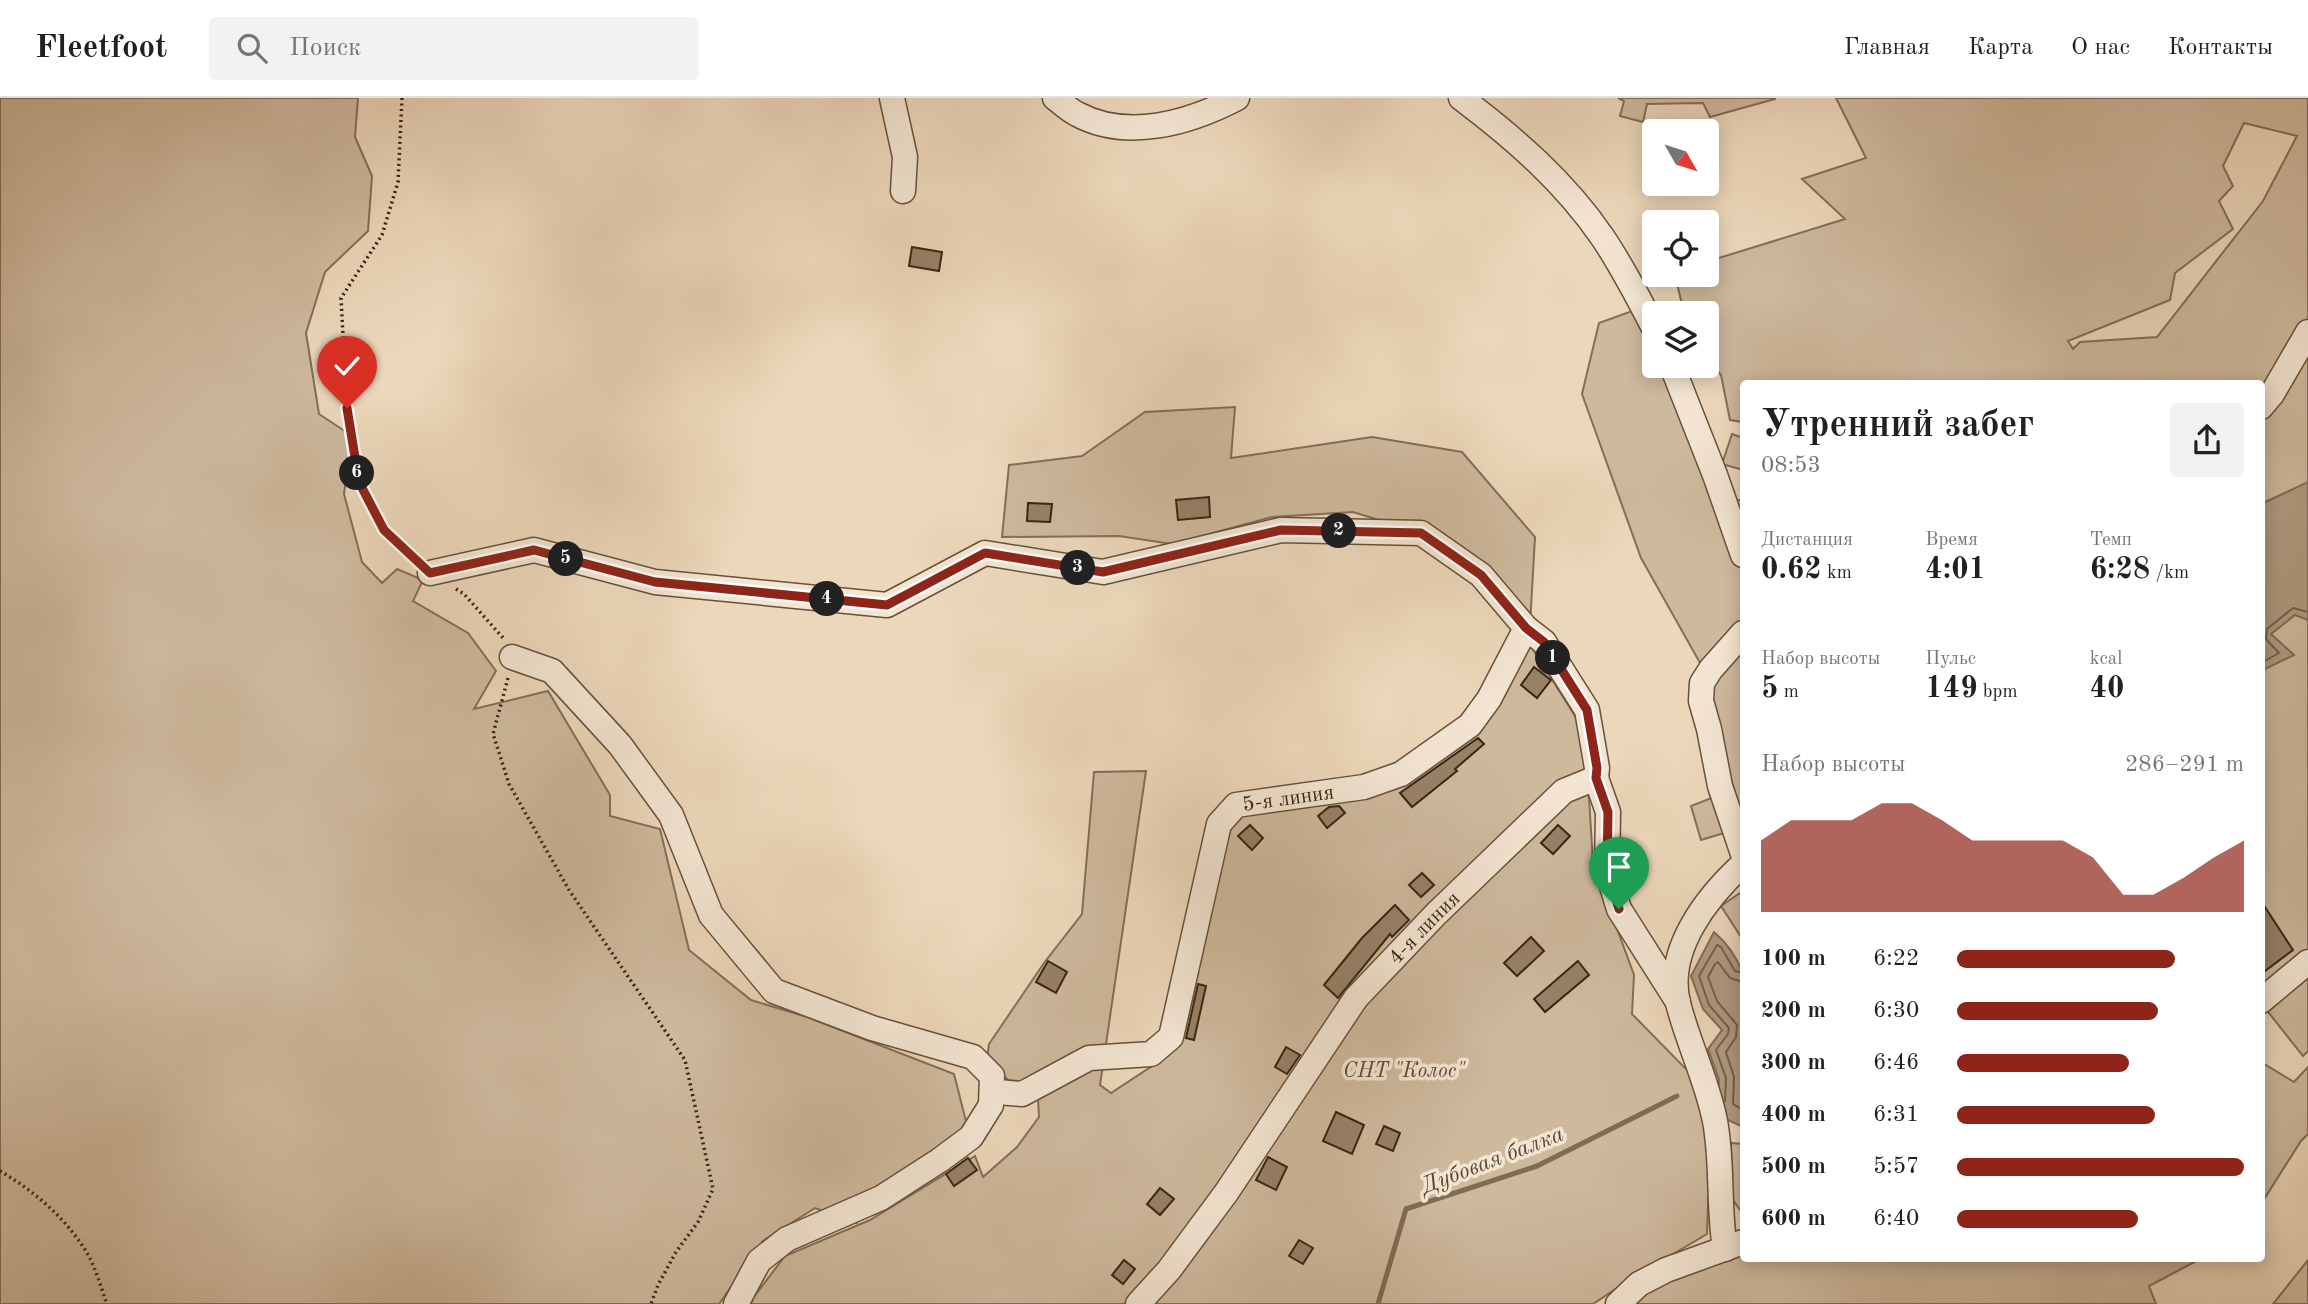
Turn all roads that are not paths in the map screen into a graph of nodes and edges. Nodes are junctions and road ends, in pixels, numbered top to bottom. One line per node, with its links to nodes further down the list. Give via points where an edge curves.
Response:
1 (892, 98): 5 (street, via 905,158)
2 (1055, 98): 3 (street, via 1098,123 1120,127 1185,119)
3 (1237, 98)
4 (1461, 98): 6 (street, via 1526,150 1567,193 1602,238)
5 (903, 191)
6 (1642, 307)
7 (2308, 332): 9 (street)
8 (1677, 378): 10 (street)
9 (2265, 402)
10 (1740, 546)
11 (430, 573): 12 (street, via 534,550 655,582 887,605 985,553 1103,572 1281,530 1421,533 1481,575)
12 (1526, 628): 15 (street, via 1544,642 1587,710); 21 (street, 5-я линия, via 1489,699 1470,724 1401,774 1364,787 1236,804 1227,814 1219,824 1171,1037 1160,1048 1151,1054 1089,1058 1022,1094)
13 (1740, 636): 16 (street, via 1702,683 1701,701 1720,786)
14 (512, 657): 23 (street, via 552,671 620,745 671,815 711,915 774,991 872,1028 973,1057 992,1076 991,1105 971,1138 881,1198 787,1239 759,1261)
15 (1596, 778): 20 (street, via 1608,812 1607,870 1619,909); 24 (street, 4-я линия, via 1564,791 1356,998 1226,1193)
16 (1740, 845)
17 (1740, 867): 20 (street, via 1720,885 1678,958)
18 (2308, 962): 19 (street)
19 (2265, 998)
20 (1678, 1002): 22 (street, via 1715,1121 1721,1169 1720,1220)
21 (998, 1092)
22 (1734, 1245): 25 (street, via 1648,1279)
23 (736, 1304)
24 (1138, 1304)
25 (1618, 1304)

